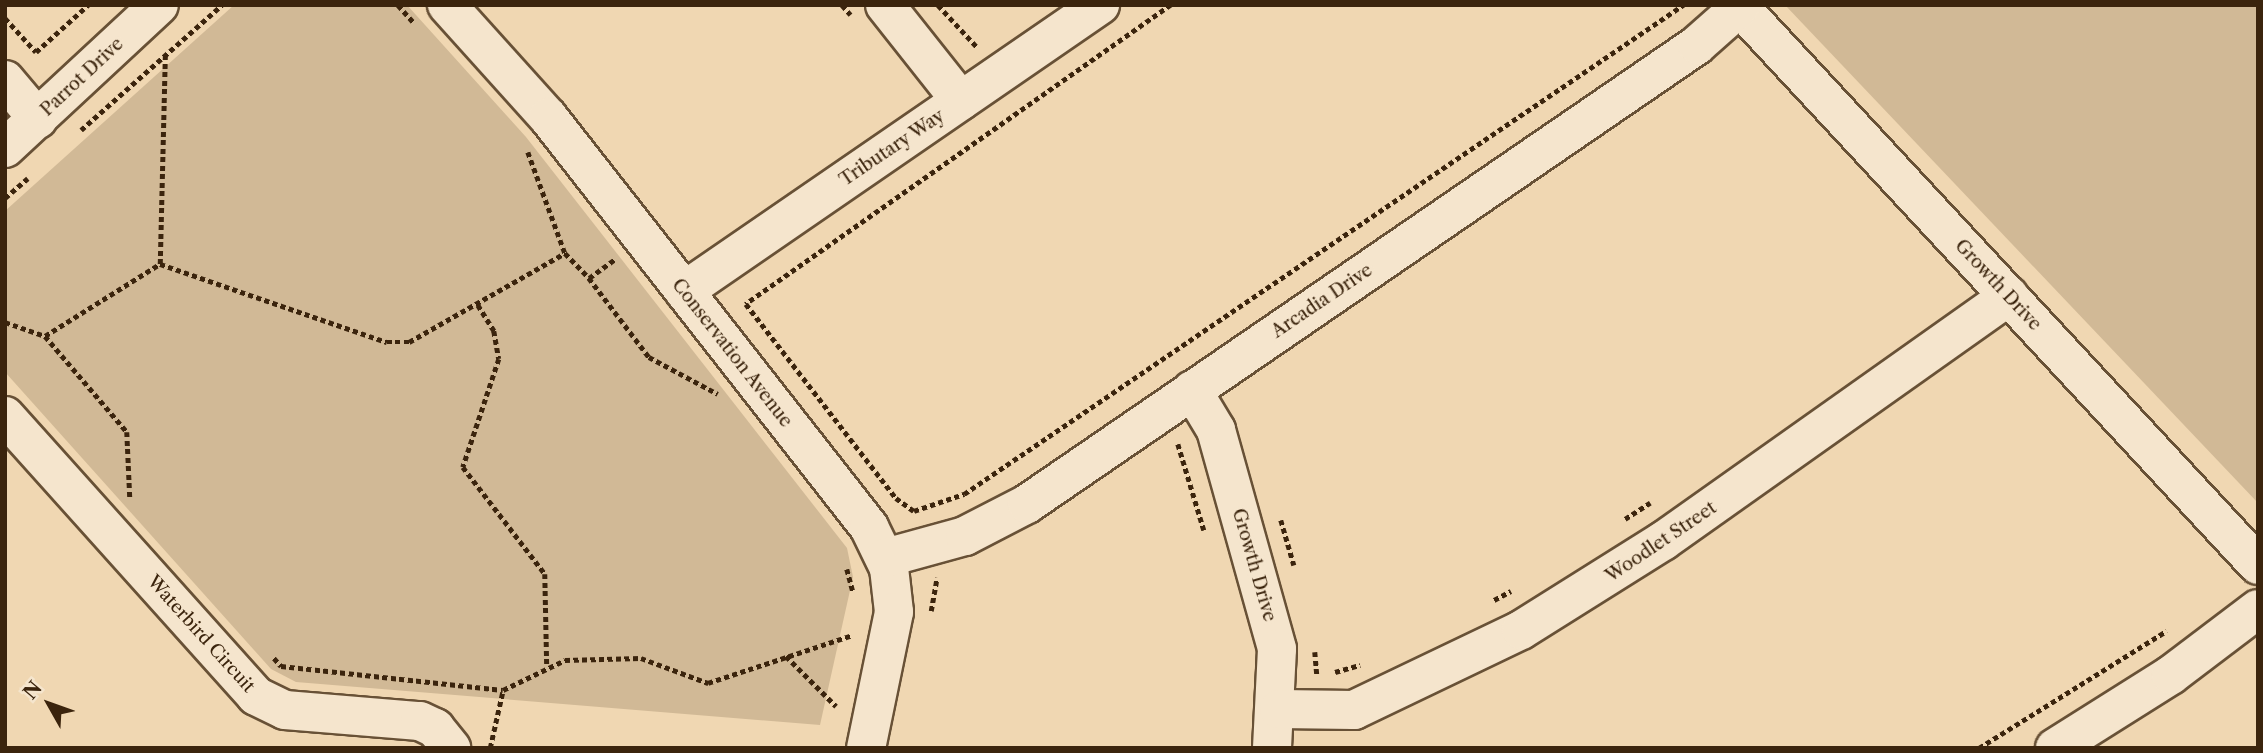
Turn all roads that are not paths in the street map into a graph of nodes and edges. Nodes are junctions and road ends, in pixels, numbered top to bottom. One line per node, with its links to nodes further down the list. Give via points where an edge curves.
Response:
1 (159, 5): 8 (street, Parrot Drive)
2 (885, 5): 7 (street)
3 (1100, 5): 7 (street, Tributary Way)
4 (1739, 6): 11 (street, Growth Drive); 12 (street, Arcadia Drive, via 1697,45)
5 (432, 15): 10 (street, Conservation Avenue, via 548,117)
6 (5, 80): 8 (street)
7 (961, 101): 10 (street, Tributary Way)
8 (38, 119): 9 (street, Parrot Drive)
9 (5, 148)
10 (684, 291): 14 (street, Conservation Avenue, via 869,527)
11 (2009, 296): 15 (street, Growth Drive); 17 (street, Woodlet Street, via 1962,335 1587,592 1408,687 1354,710)
12 (1192, 390): 14 (street, Arcadia Drive, via 991,526); 17 (street, Growth Drive, via 1216,430 1277,649)
13 (5, 416): 18 (street, Waterbird Circuit, via 256,696 285,710 420,721 435,728)
14 (885, 558): 19 (street, Conservation Avenue, via 894,612)
15 (2258, 565)
16 (2258, 609): 21 (street, via 2171,675)
17 (1303, 698): 20 (street, Growth Drive)
18 (451, 748)
19 (866, 748)
20 (1272, 748)
21 (2055, 748)

